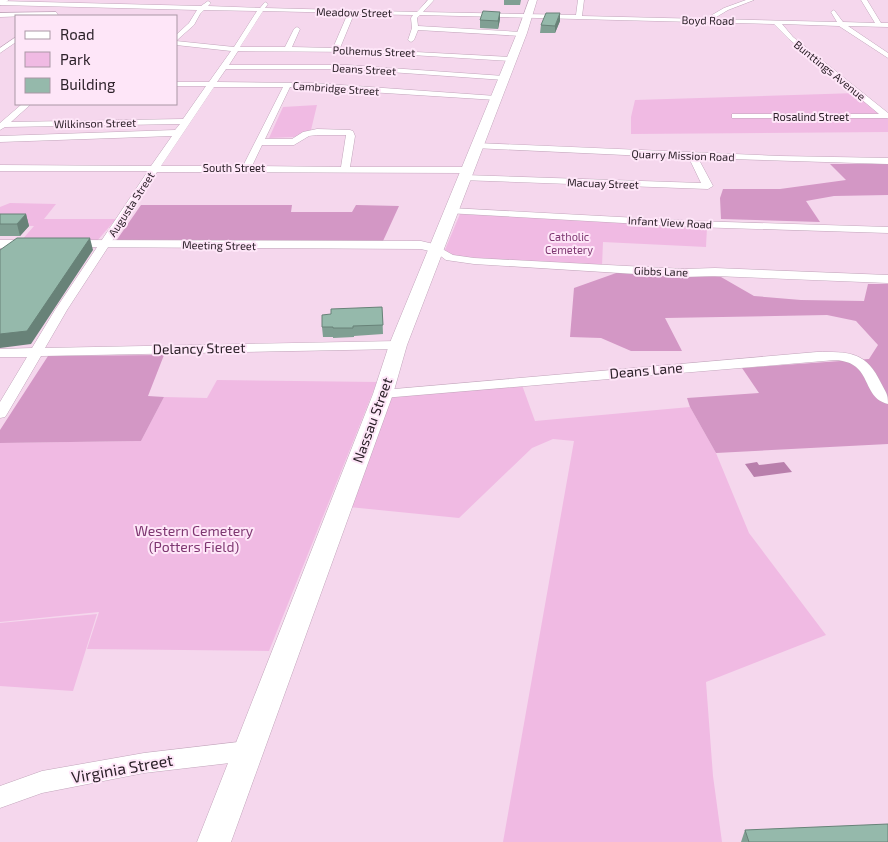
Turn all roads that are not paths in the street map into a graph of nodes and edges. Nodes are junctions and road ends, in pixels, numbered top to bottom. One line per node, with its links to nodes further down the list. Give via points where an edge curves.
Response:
1 (4, 0): 12 (main road)
2 (80, 0): 13 (street)
3 (150, 0): 14 (street)
4 (211, 0): 16 (street)
5 (270, 0): 18 (street, Augusta Street)
6 (432, 0): 24 (street)
7 (533, 0): 28 (main road, Nassau Street)
8 (581, 0): 29 (street)
9 (751, 0): 30 (street)
10 (864, 0): 33 (street)
11 (320, 2): 19 (street)
12 (0, 3): 13 (street, Meadow Street)
13 (71, 4): 14 (street, Meadow Street); 27 (street)
14 (144, 6): 16 (street, Meadow Street); 23 (street)
15 (373, 6): 21 (street)
16 (202, 7): 18 (street, Meadow Street); 40 (street, via 192,24)
17 (477, 7): 25 (street)
18 (261, 10): 19 (street, Meadow Street); 44 (street, Augusta Street)
19 (314, 11): 20 (street, Meadow Street)
20 (352, 12): 21 (street, Meadow Street); 45 (street)
21 (369, 12): 24 (street, Meadow Street)
22 (834, 12): 32 (street)
23 (135, 13)
24 (419, 13): 25 (street, Meadow Street); 35 (street, via 414,18)
25 (474, 14): 28 (street, Meadow Street)
26 (0, 15): 27 (street)
27 (54, 15)
28 (529, 16): 29 (street, Boyd Road); 39 (main road, Nassau Street)
29 (579, 17): 30 (street, Boyd Road)
30 (707, 20): 31 (street, Boyd Road)
31 (776, 22): 32 (street, Boyd Road); 59 (street, Bunttings Avenue, via 791,38)
32 (841, 24): 33 (street, Boyd Road); 37 (street)
33 (879, 25): 34 (street, Boyd Road)
34 (888, 25)
35 (416, 28): 39 (street); 42 (street)
36 (297, 29): 46 (street)
37 (856, 33): 38 (street); 48 (street)
38 (872, 33)
39 (522, 34): 50 (main road, Nassau Street)
40 (178, 37)
41 (14, 39): 47 (street)
42 (411, 40)
43 (178, 43): 44 (street, Polhemus Street)
44 (236, 49): 46 (street, Polhemus Street); 51 (street, Augusta Street)
45 (336, 49): 46 (street, Polhemus Street); 50 (street, Polhemus Street)
46 (287, 50)
47 (0, 51)
48 (884, 51): 49 (street)
49 (888, 56)
50 (511, 59): 52 (main road, Nassau Street)
51 (224, 67): 52 (street, Deans Street, via 347,67); 54 (street, Augusta Street)
52 (504, 78): 56 (main road, Nassau Street)
53 (178, 84): 54 (street, Cambridge Street)
54 (212, 84): 55 (street, Cambridge Street); 60 (street, Augusta Street)
55 (288, 84): 56 (street, Cambridge Street); 64 (street)
56 (496, 98): 65 (main road, Nassau Street)
57 (26, 105): 61 (street)
58 (735, 116): 59 (street, Rosalind Street)
59 (888, 116)
60 (187, 121): 61 (street, Wilkinson Street); 62 (street, Augusta Street)
61 (3, 122)
62 (178, 133): 63 (street); 68 (street, Augusta Street)
63 (0, 139)
64 (261, 142): 69 (street); 71 (street, via 294,142 306,134 317,132 350,133)
65 (477, 146): 66 (street, Quarry Mission Road); 72 (main road, Nassau Street)
66 (692, 156): 67 (street, Quarry Mission Road); 72 (street, Macuay Street, via 708,186)
67 (888, 161)
68 (155, 167): 69 (street, South Street); 70 (street, South Street); 76 (street, Augusta Street)
69 (248, 167): 71 (street, South Street)
70 (0, 168)
71 (345, 168): 72 (street, South Street)
72 (466, 174): 73 (main road, Nassau Street)
73 (452, 211): 74 (street, Infant View Road); 77 (main road, Nassau Street)
74 (888, 230)
75 (0, 244): 76 (street, Meeting Street)
76 (106, 244): 77 (street, Meeting Street, via 421,245); 80 (street, Augusta Street)
77 (437, 249): 78 (street, Gibbs Lane, via 450,258 474,261 684,273); 79 (main road, Nassau Street)
78 (888, 279)
79 (398, 345): 80 (street, Delancy Street); 82 (main road, Nassau Street)
80 (35, 352): 81 (street, Delancy Street); 84 (street, Augusta Street)
81 (0, 353)
82 (382, 394): 83 (street, Deans Lane, via 798,357 843,356 860,361 879,395); 85 (main road, Nassau Street)
83 (888, 400)
84 (0, 414)
85 (247, 751): 86 (street, Virginia Street, via 144,762 42,782); 87 (main road, Nassau Street)
86 (0, 797)
87 (214, 842)

